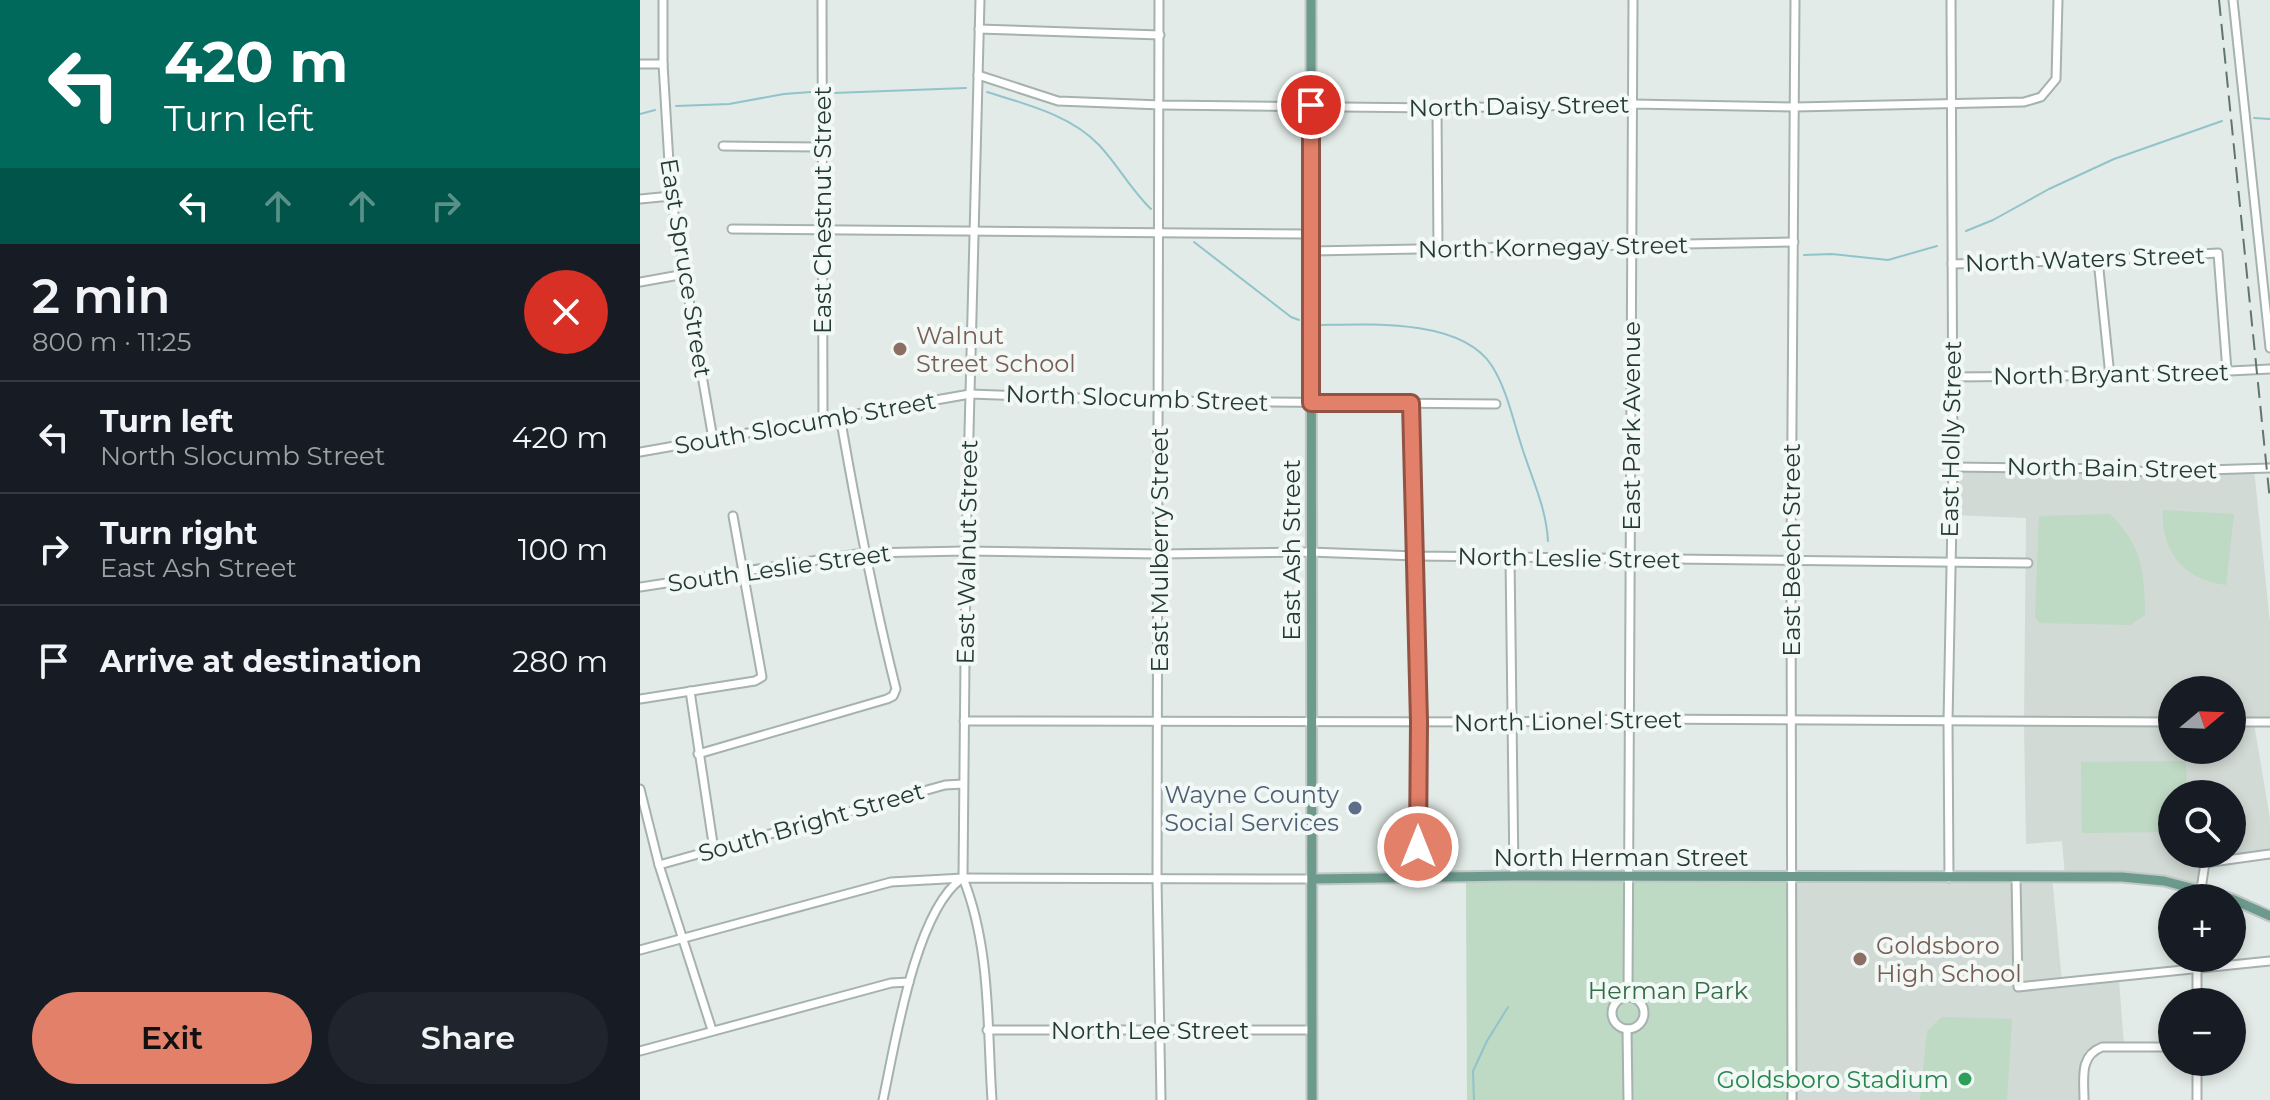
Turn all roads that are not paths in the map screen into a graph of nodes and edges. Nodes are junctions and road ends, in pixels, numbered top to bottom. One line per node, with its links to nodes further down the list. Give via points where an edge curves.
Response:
1 (663, 0): 14 (street, East Spruce Street)
2 (822, 0): 23 (street, East Chestnut Street)
3 (980, 0): 11 (street, East Walnut Street)
4 (1159, 0): 12 (street, East Mulberry Street)
5 (1311, 0): 19 (main road, East Ash Street)
6 (1633, 0): 17 (street, East Park Avenue)
7 (1795, 0): 20 (street, East Beech Street)
8 (1951, 0): 16 (street, East Holly Street)
9 (2058, 0): 16 (street, North Daisy Street, via 2056,79 2041,97)
10 (2233, 0): 39 (street)
11 (979, 29): 12 (street); 15 (street, East Walnut Street)
12 (1160, 35): 18 (street, East Mulberry Street)
13 (640, 64): 14 (street)
14 (663, 64): 24 (street, East Spruce Street)
15 (978, 75): 18 (street, North Daisy Street, via 1058,101); 27 (street, East Walnut Street)
16 (1952, 103): 20 (street, North Daisy Street); 36 (street, East Holly Street)
17 (1632, 104): 20 (street, North Daisy Street); 21 (street, North Daisy Street); 32 (street, East Park Avenue)
18 (1161, 105): 19 (street, North Daisy Street); 29 (street, East Mulberry Street)
19 (1311, 105): 21 (street, North Daisy Street); 30 (main road, East Ash Street)
20 (1795, 107): 31 (street, East Beech Street)
21 (1437, 108): 33 (street)
22 (723, 146): 23 (street)
23 (821, 147): 28 (street, East Chestnut Street)
24 (671, 196): 25 (street); 37 (street, East Spruce Street)
25 (640, 199)
26 (732, 229): 28 (street)
27 (973, 229): 28 (street); 29 (street); 44 (street, East Walnut Street)
28 (823, 230): 50 (street, East Chestnut Street)
29 (1161, 233): 30 (street); 45 (street, East Mulberry Street)
30 (1311, 234): 34 (main road, East Ash Street)
31 (1794, 242): 32 (street, North Kornegay Street); 63 (street, East Beech Street)
32 (1632, 245): 33 (street, North Kornegay Street); 62 (street, East Park Avenue)
33 (1438, 250): 34 (street, North Kornegay Street)
34 (1311, 251): 46 (main road, East Ash Street)
35 (2098, 260): 36 (street, North Waters Street); 41 (street, North Waters Street, via 2218,253); 42 (street)
36 (1952, 264): 43 (street, East Holly Street)
37 (685, 274): 38 (street); 51 (street, East Spruce Street)
38 (640, 282)
39 (2270, 348)
40 (2270, 369): 41 (street, North Bryant Street)
41 (2227, 371): 42 (street, North Bryant Street)
42 (2110, 376): 43 (street, North Bryant Street)
43 (1953, 377): 53 (street, East Holly Street)
44 (970, 394): 45 (street, North Slocumb Street); 49 (street, South Slocumb Street); 56 (street, East Walnut Street)
45 (1159, 401): 46 (street, North Slocumb Street); 59 (street, East Mulberry Street)
46 (1311, 403): 47 (street, North Slocumb Street); 57 (main road, East Ash Street)
47 (1411, 403): 48 (street, North Slocumb Street); 60 (street)
48 (1496, 404)
49 (840, 416): 50 (street, South Slocumb Street); 58 (street)
50 (823, 419): 51 (street, South Slocumb Street)
51 (713, 439): 52 (street, South Slocumb Street)
52 (640, 452)
53 (1953, 467): 54 (street, North Bain Street, via 2144,472); 64 (street, East Holly Street)
54 (2270, 468)
55 (733, 516): 66 (street)
56 (966, 551): 58 (street, South Leslie Street); 59 (street, North Leslie Street); 72 (street, East Walnut Street)
57 (1310, 552): 59 (street, North Leslie Street); 60 (street, North Leslie Street); 74 (main road, East Ash Street)
58 (864, 553): 66 (street, South Leslie Street); 81 (street, via 896,689 893,696)
59 (1160, 554): 73 (street, East Mulberry Street)
60 (1416, 556): 61 (street, North Leslie Street); 75 (street)
61 (1510, 556): 62 (street, North Leslie Street); 76 (street)
62 (1631, 559): 63 (street, North Leslie Street); 70 (street, East Park Avenue)
63 (1791, 560): 64 (street, North Leslie Street); 71 (street, East Beech Street)
64 (1950, 561): 65 (street, North Leslie Street); 77 (street, East Holly Street)
65 (2028, 563)
66 (744, 571): 67 (street, South Leslie Street); 68 (street, via 762,677)
67 (640, 587)
68 (690, 691): 69 (street); 81 (street)
69 (640, 699)
70 (1630, 719): 71 (street, North Lionel Street); 76 (street, North Lionel Street); 93 (street, East Park Avenue)
71 (1790, 720): 77 (street, North Lionel Street); 89 (street, East Beech Street)
72 (964, 721): 73 (street, North Lionel Street); 82 (street, East Walnut Street)
73 (1157, 721): 74 (street, North Lionel Street); 95 (street, East Mulberry Street)
74 (1311, 722): 75 (street, North Lionel Street); 96 (main road, East Ash Street)
75 (1419, 722): 76 (street, North Lionel Street); 92 (street)
76 (1513, 722): 88 (street)
77 (1948, 722): 78 (street, North Lionel Street); 94 (street, East Holly Street)
78 (2158, 722)
79 (2246, 722): 80 (street)
80 (2270, 722)
81 (698, 754): 85 (street)
82 (963, 784): 85 (street, South Bright Street); 91 (street, East Walnut Street)
83 (640, 789): 84 (street)
84 (642, 812): 87 (street)
85 (714, 850): 87 (street, South Bright Street)
86 (2270, 854): 98 (street, via 2205,863)
87 (659, 865): 101 (street)
88 (1514, 876): 92 (main road, North Herman Street); 93 (main road, North Herman Street)
89 (1791, 877): 93 (main road, North Herman Street); 94 (main road, North Herman Street); 121 (street, East Beech Street)
90 (2016, 877): 94 (main road, North Herman Street); 97 (main road, North Herman Street, via 2122,877); 105 (street, via 2018,987)
91 (963, 878): 95 (street, North Herman Street); 101 (street, North Herman Street, via 891,882); 106 (street, via 948,889 932,918); 110 (street, East Walnut Street, via 983,948)
92 (1418, 878): 96 (main road, North Herman Street)
93 (1629, 878): 107 (street, East Park Avenue)
94 (1949, 878)
95 (1157, 879): 96 (street, North Herman Street); 111 (street, East Mulberry Street)
96 (1313, 879): 112 (main road, East Ash Street)
97 (2178, 884)
98 (2202, 884)
99 (2246, 905): 100 (main road, North Herman Street)
100 (2270, 916)
101 (683, 938): 102 (street, North Herman Street); 109 (street)
102 (640, 950)
103 (2270, 961): 104 (street)
104 (2246, 963)
105 (2159, 972)
106 (909, 982): 109 (street); 116 (street)
107 (1628, 996): 108 (street, East Park Avenue, via 1618,1000 1612,1012 1617,1024); 108 (street, East Park Avenue, via 1640,1002 1644,1014 1638,1025)
108 (1627, 1029): 120 (street, East Park Avenue)
109 (712, 1030): 114 (street)
110 (987, 1030): 111 (street, North Lee Street); 117 (street, East Walnut Street)
111 (1161, 1030): 112 (street, North Lee Street); 118 (street, East Mulberry Street)
112 (1312, 1030): 119 (main road, East Ash Street)
113 (2158, 1047): 122 (street, via 2092,1051 2084,1060)
114 (640, 1051)
115 (2197, 1076): 123 (street)
116 (883, 1100)
117 (992, 1100)
118 (1161, 1100)
119 (1312, 1100)
120 (1628, 1100)
121 (1792, 1100)
122 (2084, 1100)
123 (2197, 1100)

